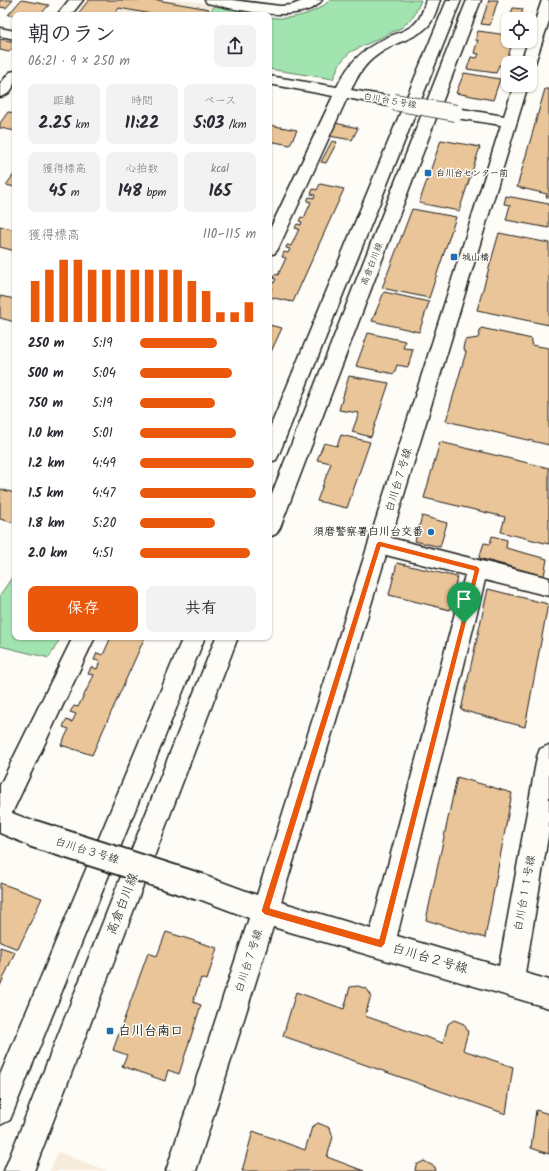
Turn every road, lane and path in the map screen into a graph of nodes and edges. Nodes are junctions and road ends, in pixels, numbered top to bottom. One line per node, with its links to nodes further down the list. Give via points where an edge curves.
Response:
1 (76, 0): 8 (street)
2 (212, 0): 3 (street, via 279,11 297,9)
3 (315, 0)
4 (433, 0): 16 (street, via 424,22 412,32 389,42 361,60 352,71)
5 (454, 0): 19 (street)
6 (474, 0): 20 (street, 高倉白川線)
7 (544, 3): 11 (street)
8 (66, 12)
9 (0, 32): 10 (street)
10 (12, 34)
11 (534, 56)
12 (12, 79): 15 (street)
13 (272, 81): 16 (street, 白川台５号線)
14 (519, 92): 17 (street, 白川台７号線)
15 (0, 93)
16 (344, 93): 17 (street, 白川台５号線, bridge); 18 (street)
17 (510, 122): 21 (street, 白川台７号線)
18 (272, 243)
19 (272, 447)
20 (272, 520)
21 (379, 544): 22 (street); 30 (street, 白川台７号線)
22 (477, 569): 23 (street); 31 (street)
23 (549, 587)
24 (83, 640): 28 (street)
25 (193, 640): 34 (street)
26 (226, 640): 35 (street, 高倉白川線)
27 (549, 761): 32 (street, 白川台１１号線)
28 (0, 812)
29 (0, 821): 30 (street, 白川台３号線, bridge, via 32,834 200,887)
30 (265, 911): 31 (street, 白川台２号線); 36 (street, 白川台７号線)
31 (381, 944): 32 (street, 白川台２号線)
32 (510, 982): 33 (street, 白川台２号線)
33 (549, 994)
34 (0, 1110)
35 (19, 1171)
36 (181, 1171)

